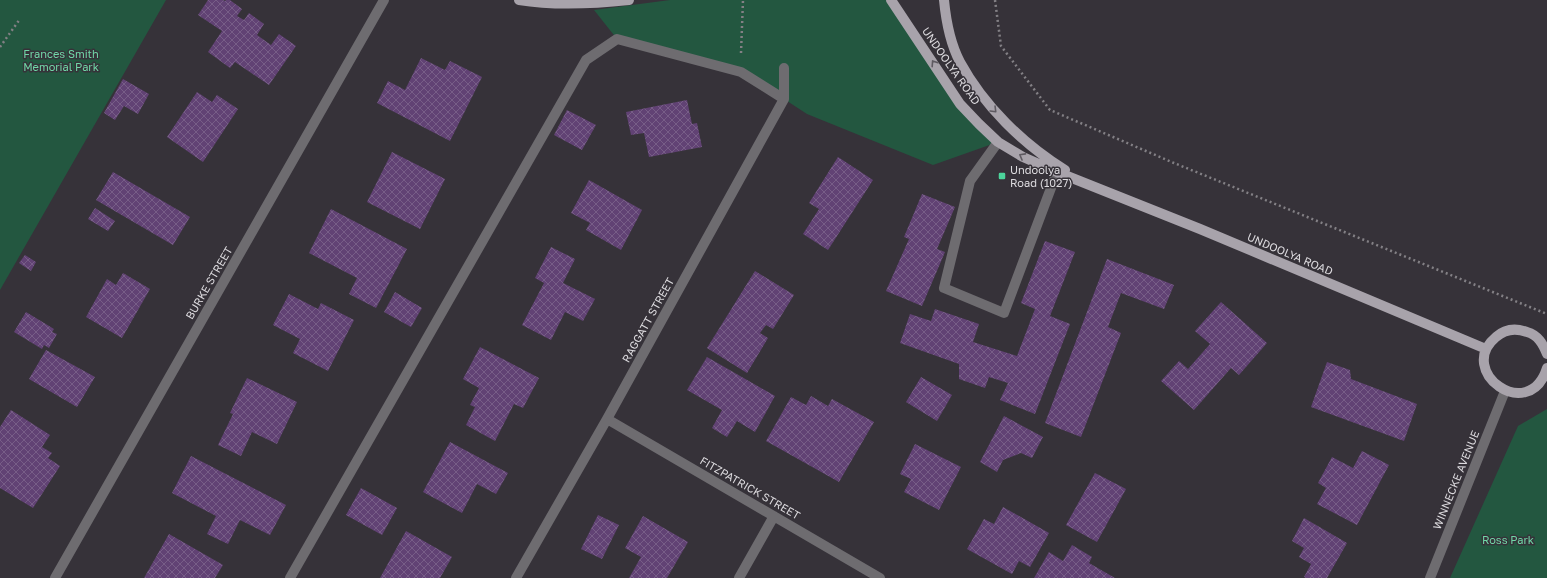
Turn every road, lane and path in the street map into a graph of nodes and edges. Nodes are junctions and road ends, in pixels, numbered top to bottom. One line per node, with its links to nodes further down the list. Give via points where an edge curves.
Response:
1 (384, 0): 23 (street, BURKE STREET)
2 (519, 0): 3 (main road, via 562,5)
3 (630, 0)
4 (744, 0): 11 (path)
5 (891, 0): 13 (main road, UNDOOLYA ROAD, one-way to 5, via 960,104)
6 (944, 0): 15 (main road, UNDOOLYA ROAD, one-way to 15, via 951,40 960,61 989,105 1029,144)
7 (995, 0): 16 (path, via 1001,46 1050,110)
8 (20, 19): 9 (path)
9 (0, 47)
10 (784, 68): 12 (street, RAGGATT STREET)
11 (740, 72): 12 (street); 24 (street, via 617,39 586,60)
12 (784, 99): 21 (street, RAGGATT STREET)
13 (998, 142): 14 (main road, UNDOOLYA ROAD, one-way to 13, via 1023,157); 14 (street, via 970,181 944,288 1004,313)
14 (1057, 172): 15 (main road, UNDOOLYA ROAD)
15 (1084, 182): 17 (main road, UNDOOLYA ROAD)
16 (1547, 314)
17 (1486, 349): 18 (main road, via 1500,334 1509,330 1520,330 1538,338); 20 (main road, via 1485,369 1489,379)
18 (1547, 354)
19 (1546, 374): 20 (main road, via 1532,389 1514,393)
20 (1505, 391): 28 (street, WINNECKE AVENUE)
21 (607, 419): 22 (street, FITZPATRICK STREET); 25 (street, RAGGATT STREET)
22 (774, 516): 26 (street); 27 (street, FITZPATRICK STREET)
23 (55, 578)
24 (290, 578)
25 (516, 578)
26 (739, 578)
27 (880, 578)
28 (1430, 578)

